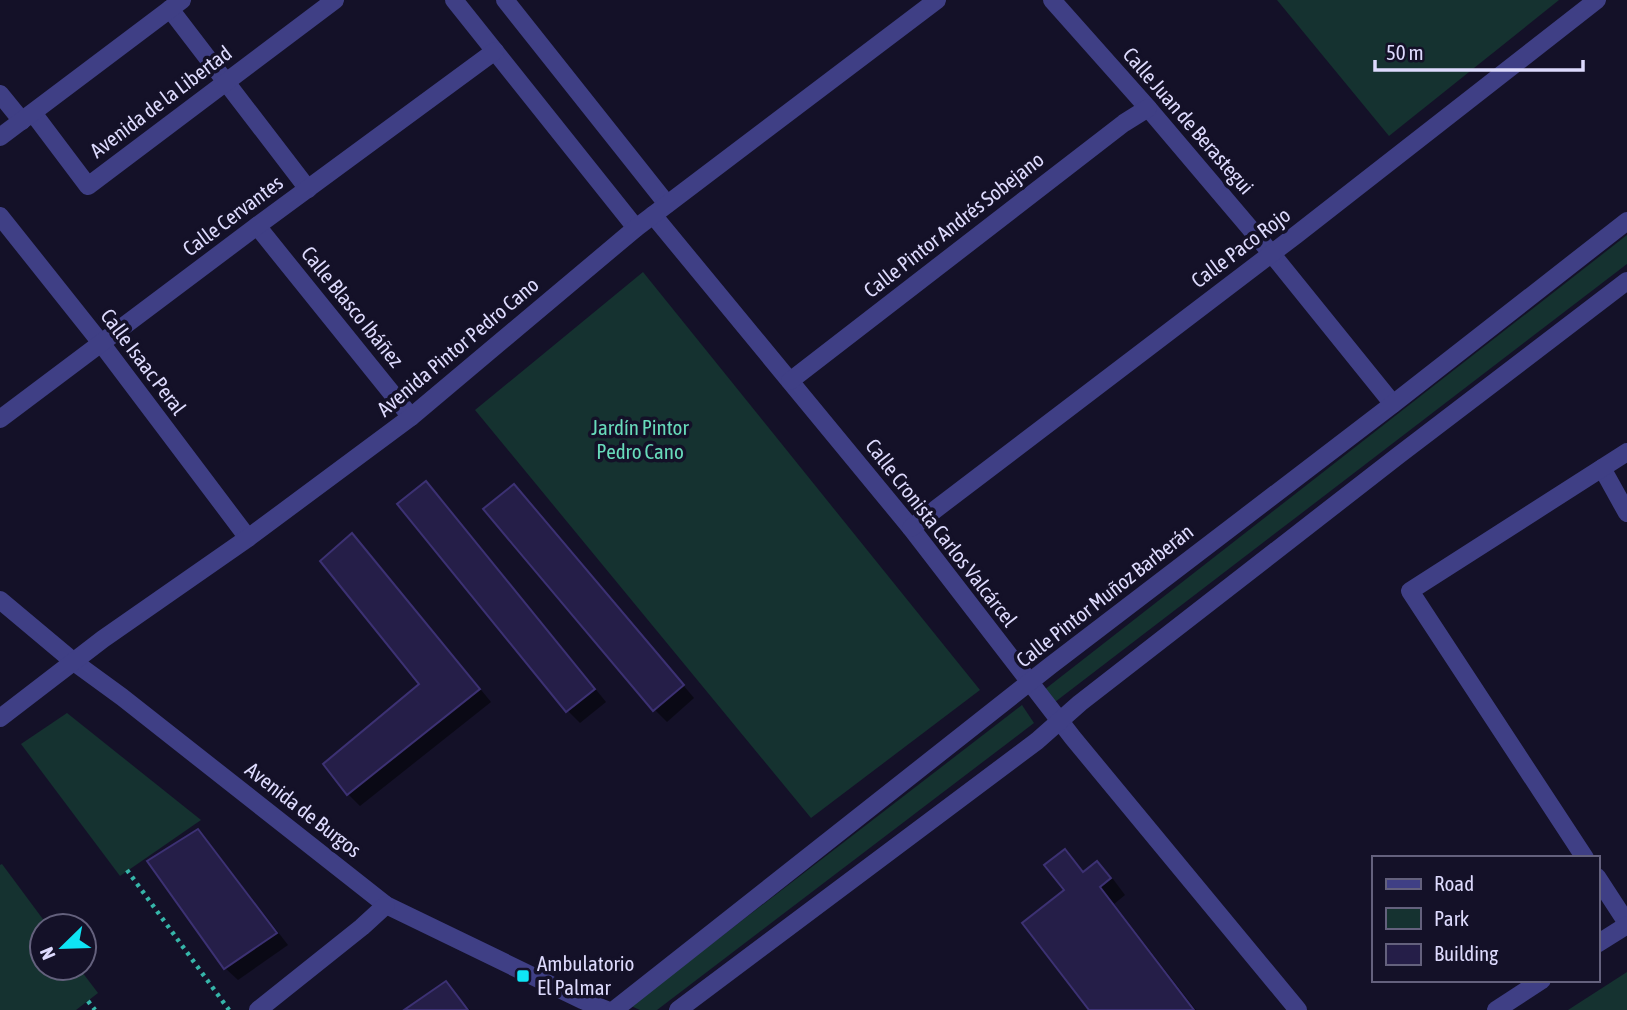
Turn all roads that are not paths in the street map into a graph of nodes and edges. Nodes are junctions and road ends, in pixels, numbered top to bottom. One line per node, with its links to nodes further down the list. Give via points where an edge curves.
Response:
1 (335, 0): 9 (street, Avenida de la Libertad)
2 (454, 0): 8 (street)
3 (505, 0): 15 (street, Calle Cronista Carlos Valcárcel)
4 (937, 0): 15 (street, Avenida Pintor Pedro Cano)
5 (1052, 0): 11 (street, Calle Juan de Berastegui)
6 (1597, 0): 20 (street, Calle Paco Rojo)
7 (176, 4): 9 (street); 12 (street)
8 (495, 51): 14 (street, Calle Cervantes); 19 (street)
9 (225, 81): 12 (street, Avenida de la Libertad, via 88,186); 14 (street)
10 (0, 94): 12 (street)
11 (1148, 108): 20 (street, Calle Juan de Berastegui); 23 (street, Calle Pintor Andrés Sobejano)
12 (27, 117): 13 (street)
13 (0, 136)
14 (308, 189): 18 (street, Calle Cervantes)
15 (660, 210): 19 (street, Avenida Pintor Pedro Cano); 23 (street, Calle Cronista Carlos Valcárcel)
16 (0, 216): 22 (street, Calle Isaac Peral)
17 (1627, 221): 24 (street, Calle Pintor Muñoz Barberán)
18 (257, 226): 22 (street, Calle Cervantes); 25 (street, Calle Blasco Ibáñez)
19 (636, 228): 25 (street, Avenida Pintor Pedro Cano)
20 (1272, 253): 24 (street, Calle Juan de Berastegui); 30 (street, Calle Paco Rojo)
21 (1627, 281): 36 (street)
22 (101, 344): 26 (street, Calle Cervantes); 31 (street, Calle Isaac Peral)
23 (790, 381): 30 (street, Calle Cronista Carlos Valcárcel)
24 (1393, 404): 34 (street, Calle Pintor Muñoz Barberán)
25 (411, 417): 31 (street, Avenida Pintor Pedro Cano)
26 (0, 419)
27 (1627, 452): 28 (street)
28 (1602, 468): 29 (street); 37 (street, via 1410,591)
29 (1627, 513)
30 (911, 528): 34 (street, Calle Cronista Carlos Valcárcel)
31 (248, 538): 33 (street, Avenida Pintor Pedro Cano)
32 (0, 600): 33 (street, Avenida de Burgos)
33 (74, 662): 35 (street, Avenida Pintor Pedro Cano); 39 (street, Avenida de Burgos)
34 (1029, 683): 36 (street, Calle Cronista Carlos Valcárcel); 45 (street, Calle Pintor Muñoz Barberán)
35 (0, 718)
36 (1059, 720): 46 (street); 47 (street, Calle Cronista Carlos Valcárcel)
37 (1584, 856)
38 (1599, 880): 40 (street)
39 (386, 905): 43 (street); 44 (street, Avenida de Burgos)
40 (1627, 924): 41 (street)
41 (1599, 943)
42 (1539, 982): 48 (street)
43 (258, 1010)
44 (607, 1010)
45 (614, 1010)
46 (678, 1010)
47 (1298, 1010)
48 (1496, 1010)

